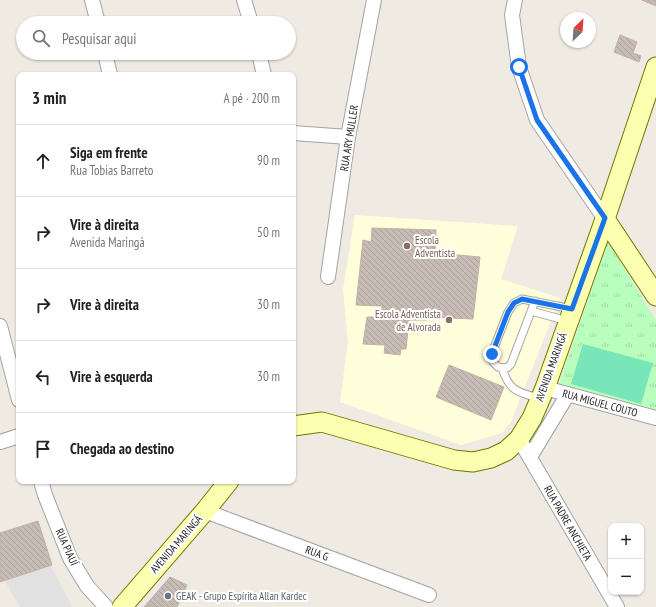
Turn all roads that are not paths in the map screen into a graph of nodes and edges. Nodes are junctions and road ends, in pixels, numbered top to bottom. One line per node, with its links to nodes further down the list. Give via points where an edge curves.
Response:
1 (92, 0): 5 (street)
2 (244, 0): 6 (street)
3 (374, 0): 13 (street, RUA ARY MULLER)
4 (515, 0): 14 (street, via 512,15 519,67 537,120)
5 (96, 16)
6 (249, 16)
7 (107, 60): 10 (street)
8 (261, 60): 11 (street)
9 (656, 67): 14 (main road, AVENIDA MARINGÁ)
10 (109, 72)
11 (263, 72)
12 (296, 133): 13 (street)
13 (348, 137): 15 (street, RUA ARY MULLER)
14 (605, 218): 16 (main road); 19 (main road, AVENIDA MARINGÁ)
15 (328, 277)
16 (656, 296)
17 (535, 301): 18 (lane); 19 (lane); 21 (lane, via 522,299 514,303 508,312 492,354 493,362)
18 (531, 311): 19 (lane); 21 (lane, via 511,364 507,368)
19 (570, 315): 23 (main road, AVENIDA MARINGÁ)
20 (0, 326): 22 (street)
21 (502, 368): 23 (lane, via 511,388)
22 (16, 388)
23 (542, 394): 24 (street, RUA MIGUEL COUTO); 28 (main road, AVENIDA MARINGÁ, via 532,418)
24 (568, 394): 25 (street, RUA MIGUEL COUTO); 30 (street)
25 (656, 418)
26 (296, 426): 28 (main road, AVENIDA MARINGÁ, via 322,422 454,460 473,462 492,458 506,451)
27 (16, 437): 29 (street)
28 (519, 439): 30 (street, RUA PADRE ANCHIETA)
29 (0, 442)
30 (530, 457): 37 (street, RUA PADRE ANCHIETA)
31 (42, 484): 35 (street, RUA PIAUÍ, via 70,558 87,586)
32 (223, 484): 33 (main road, AVENIDA MARINGÁ)
33 (205, 511): 34 (street, RUA G); 36 (main road, AVENIDA MARINGÁ)
34 (429, 595)
35 (106, 607)
36 (122, 607)
37 (617, 607)

